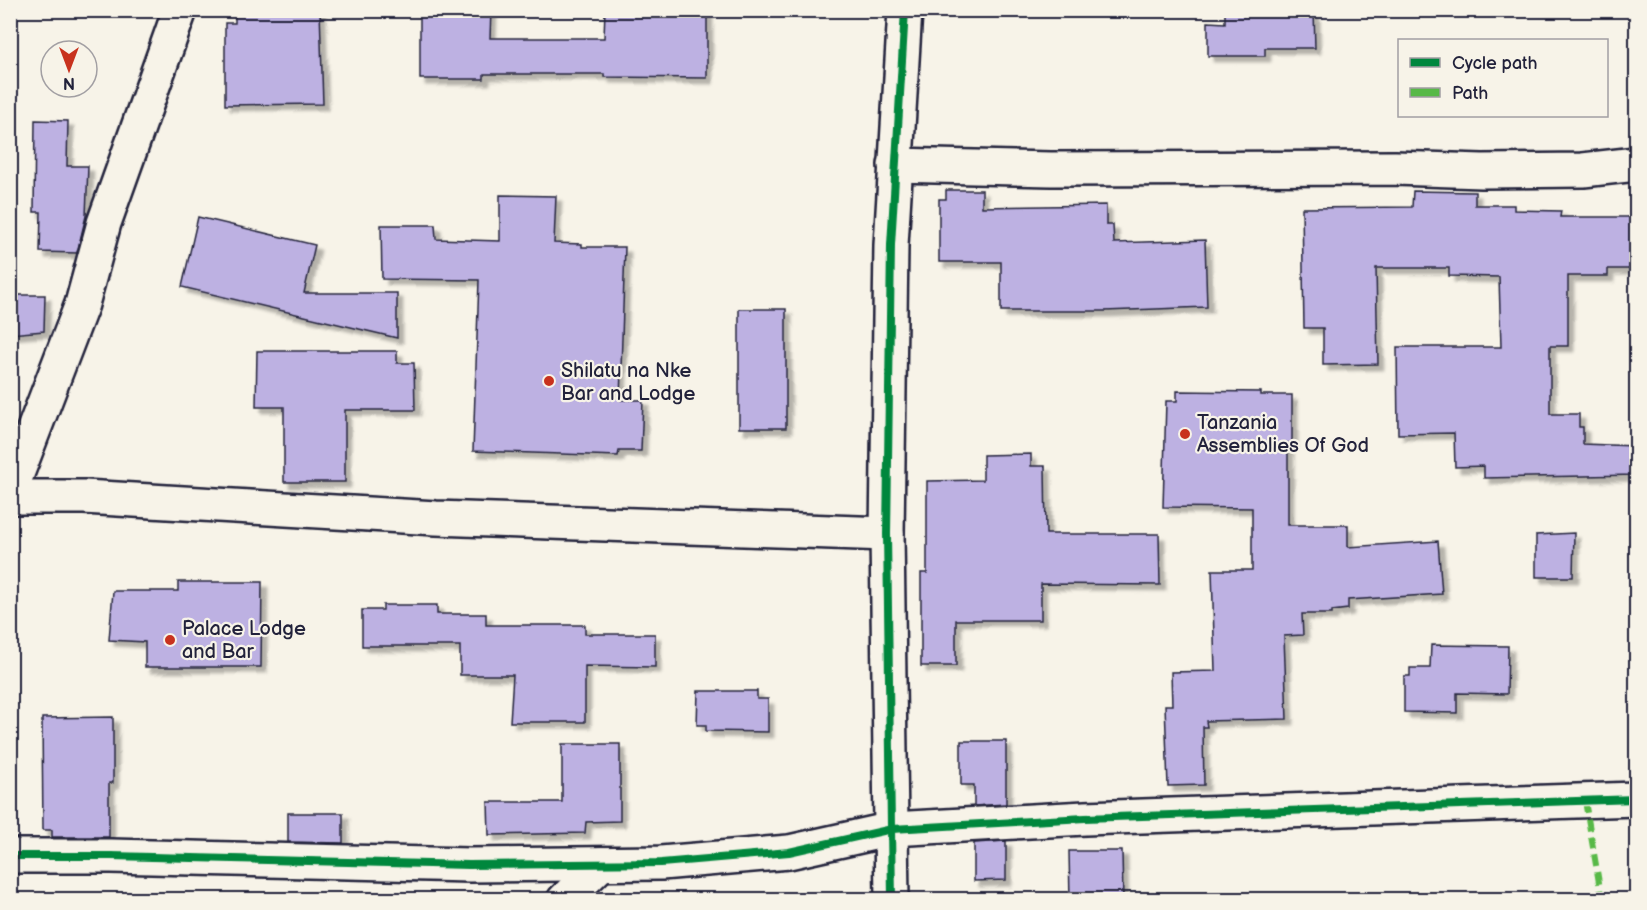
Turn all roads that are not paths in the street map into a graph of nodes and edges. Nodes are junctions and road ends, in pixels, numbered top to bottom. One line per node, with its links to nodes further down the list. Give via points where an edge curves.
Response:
1 (180, 10): 5 (street, via 104,223 82,304)
2 (905, 10): 4 (street)
3 (1636, 164): 4 (street, via 1583,170 1482,171)
4 (895, 165): 6 (street)
5 (10, 495): 6 (street, via 436,518)
6 (887, 534): 8 (street)
7 (1636, 799): 8 (street, via 1085,818)
8 (891, 830): 10 (street, via 789,852); 12 (street)
9 (10, 856): 10 (street)
10 (601, 864): 11 (street)
11 (564, 900)
12 (892, 900)

